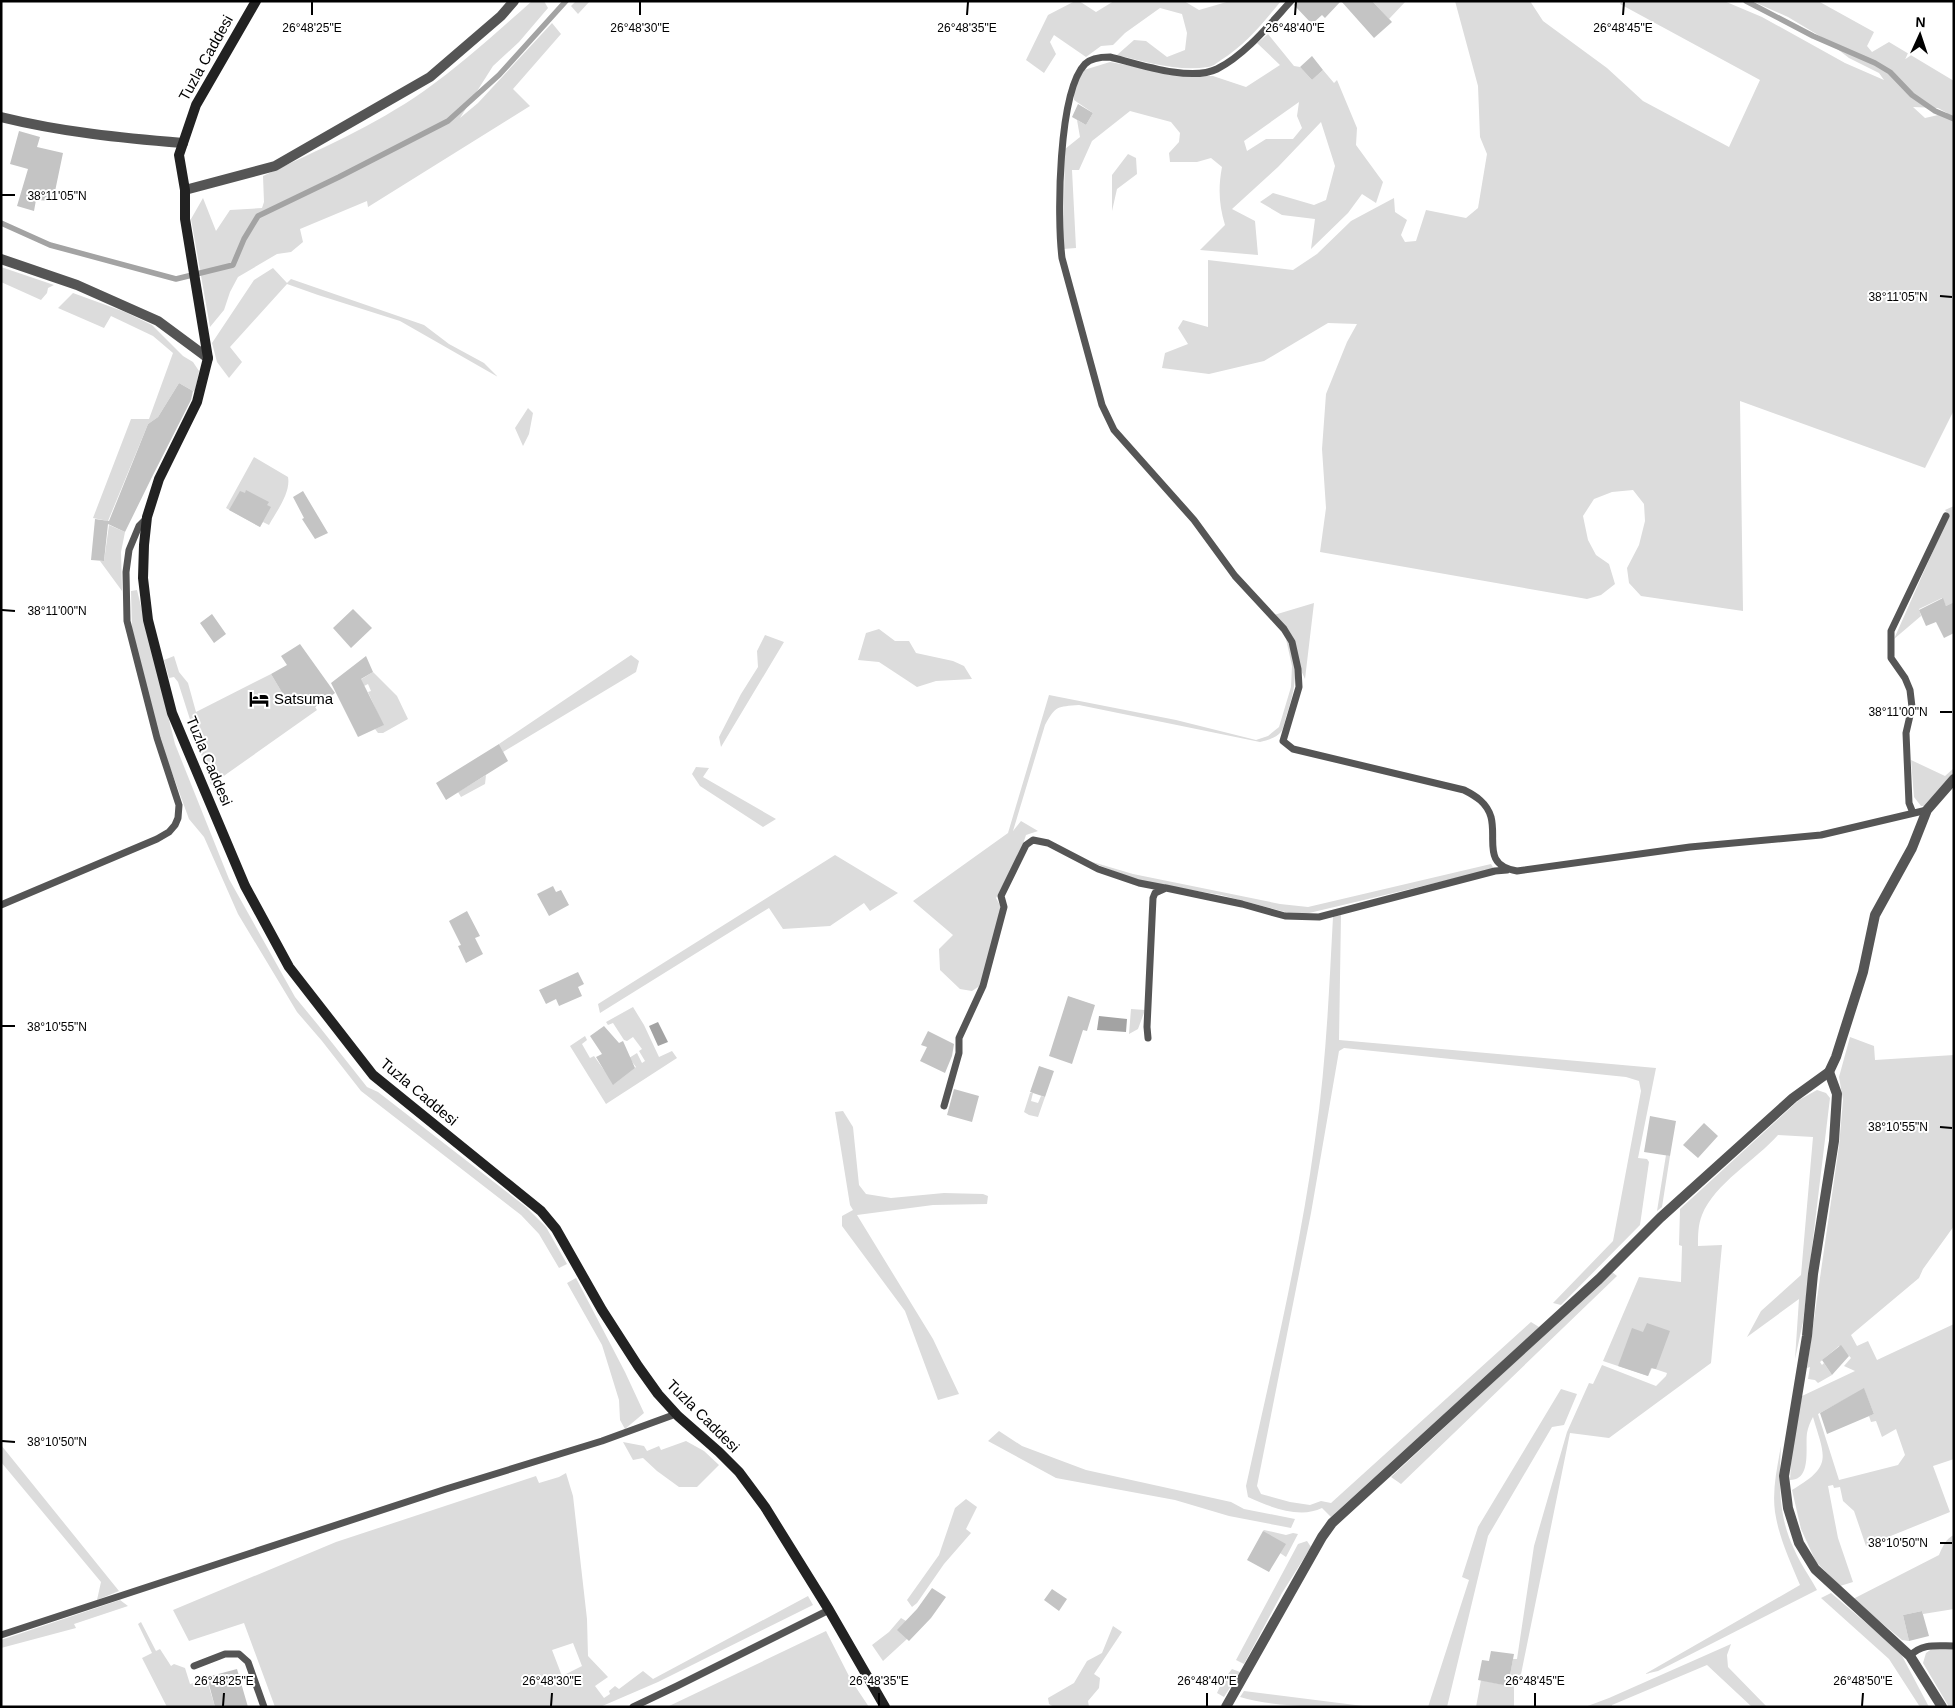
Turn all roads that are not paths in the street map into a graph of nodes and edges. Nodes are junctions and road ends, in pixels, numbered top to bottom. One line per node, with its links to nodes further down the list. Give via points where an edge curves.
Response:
1 (256, 1): 5 (main road, Tuzla Caddesi, via 196,105)
2 (514, 1): 6 (street, via 430,77 275,166)
3 (1291, 1): 14 (lane, via 1252,44 1216,69 1200,73 1182,72 1110,57 1099,57 1086,63 1073,82 1067,104 1062,150 1062,258 1102,405 1114,430 1194,520 1235,576 1292,642 1299,687 1283,741 1293,748 1464,790 1479,798 1491,818 1494,855)
4 (1, 117): 5 (street, via 107,137)
5 (183, 143): 6 (main road, Tuzla Caddesi, via 179,155)
6 (185, 190): 8 (main road, Tuzla Caddesi, via 185,219)
7 (1, 259): 8 (street, via 77,286 158,322)
8 (208, 358): 10 (main road, Tuzla Caddesi, via 197,402 158,479)
9 (1946, 516): 13 (lane, via 1891,631 1892,658 1910,690 1912,707 1906,733 1909,803)
10 (147, 517): 16 (lane, via 139,526 129,550 127,621 157,738 179,805 178,818 169,832 157,838); 20 (main road, Tuzla Caddesi, via 143,578 172,713 245,886 289,966 373,1075 541,1211 556,1229 638,1366)
11 (1954, 779): 12 (street)
12 (1927, 810): 13 (lane); 18 (street, via 1912,848 1875,915 1863,972)
13 (1913, 813): 14 (lane, via 1821,835 1690,847 1517,872)
14 (1507, 870): 15 (lane, via 1319,917 1285,916)
15 (1166, 888): 17 (lane, via 1155,893 1153,898); 19 (lane, via 1098,869 1048,843 1033,840 1026,845 1001,896 1004,907 983,986 959,1038 959,1052)
16 (1, 905)
17 (1148, 1038)
18 (1829, 1072): 24 (street, via 1837,1094 1834,1141 1784,1476 1788,1508 1798,1543 1815,1569); 29 (street, via 1793,1098 1667,1211 1598,1279 1332,1523)
19 (944, 1106)
20 (676, 1414): 21 (main road, Tuzla Caddesi, via 720,1452 752,1489); 22 (lane, via 602,1441)
21 (830, 1610): 27 (lane); 28 (main road, Tuzla Caddesi)
22 (1, 1635)
23 (1954, 1646): 24 (lane, via 1928,1646 1916,1649)
24 (1910, 1656): 30 (street)
25 (194, 1666): 26 (lane, via 225,1654 239,1654 248,1662)
26 (264, 1707)
27 (633, 1707)
28 (885, 1707)
29 (1226, 1707)
30 (1942, 1707)

